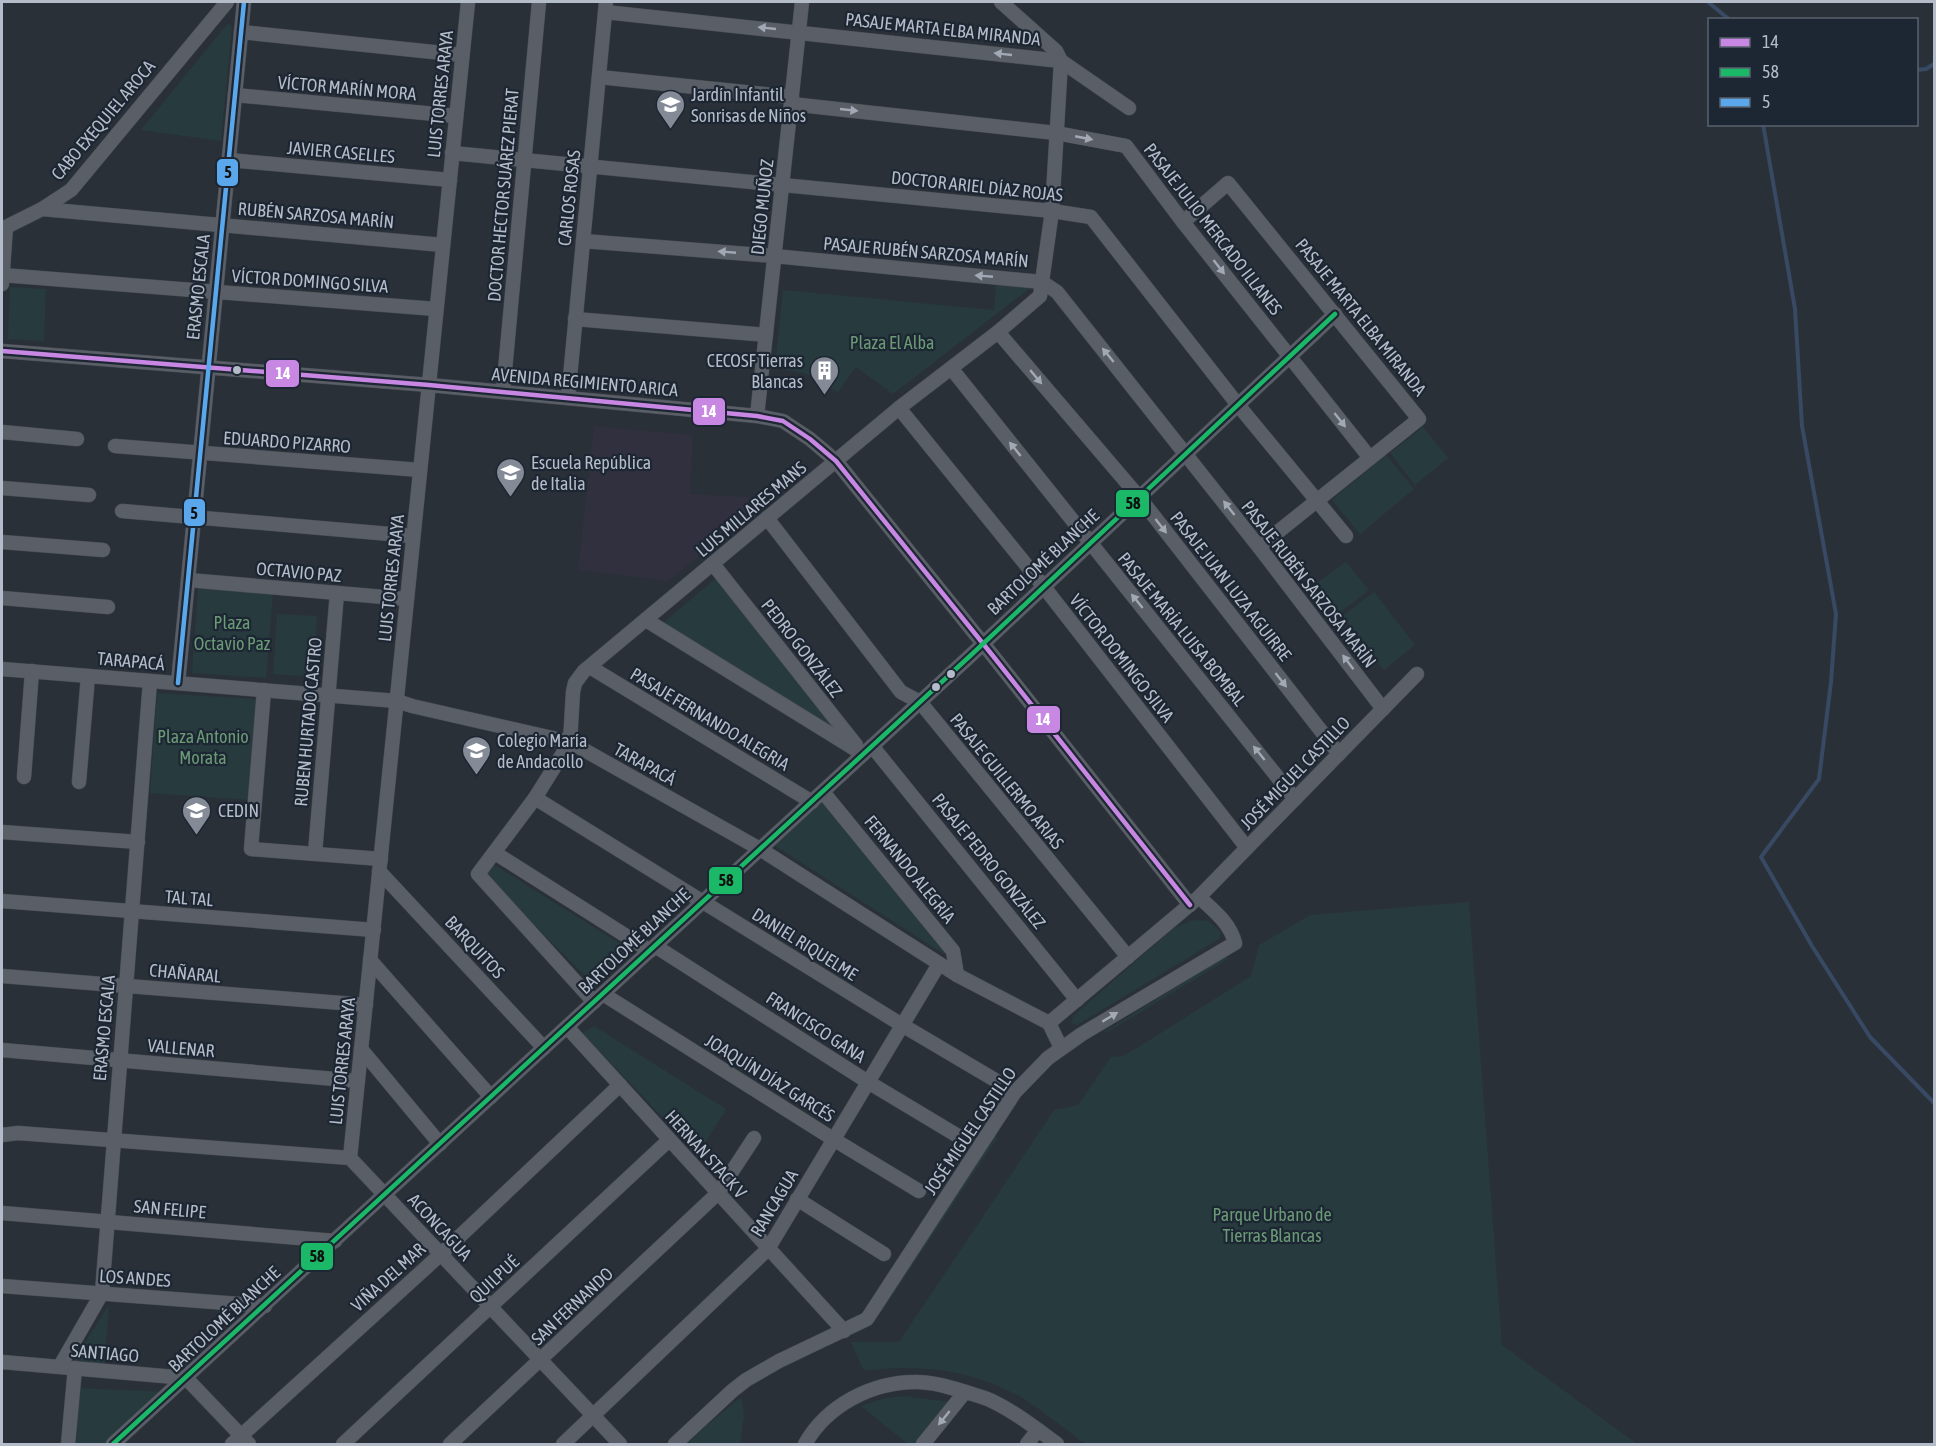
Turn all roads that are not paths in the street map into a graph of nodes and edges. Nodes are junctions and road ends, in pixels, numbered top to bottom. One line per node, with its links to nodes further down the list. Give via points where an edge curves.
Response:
1 (227, 2): 24 (street, CABO EXEQUIEL AROCA, via 71,190)
2 (244, 2): 9 (street, ERASMO ESCALA)
3 (468, 2): 10 (street, LUIS TORRES ARAYA)
4 (539, 2): 20 (street, DOCTOR HECTOR SUÁREZ PIERAT)
5 (802, 2): 8 (street, DIEGO MUÑOZ)
6 (1000, 2): 11 (street, via 1056,51)
7 (606, 7): 8 (street, PASAJE MARTA ELBA MIRANDA, one-way to 7); 12 (street, CARLOS ROSAS)
8 (799, 31): 11 (street, PASAJE MARTA ELBA MIRANDA, one-way to 8); 14 (street, DIEGO MUÑOZ)
9 (241, 32): 10 (street); 13 (street, ERASMO ESCALA)
10 (462, 55): 16 (street, LUIS TORRES ARAYA)
11 (1061, 61): 15 (street); 17 (street, LUIS MILLARES MANS)
12 (599, 77): 14 (street, PASAJE JULIO MERCADO ILLANES); 21 (street, CARLOS ROSAS)
13 (235, 95): 16 (street, VÍCTOR MARÍN MORA); 19 (street, ERASMO ESCALA)
14 (791, 101): 17 (street, PASAJE JULIO MERCADO ILLANES, one-way to 17); 23 (street, DIEGO MUÑOZ)
15 (1129, 108)
16 (456, 116): 18 (street, LUIS TORRES ARAYA)
17 (1056, 133): 25 (street, LUIS MILLARES MANS); 26 (street, PASAJE JULIO MERCADO ILLANES, one-way to 26, via 1126,146)
18 (453, 153): 20 (street, DOCTOR ARIEL DÍAZ ROJAS); 22 (street, LUIS TORRES ARAYA)
19 (229, 160): 22 (street, JAVIER CASELLES); 27 (street, ERASMO ESCALA)
20 (524, 160): 21 (street, DOCTOR ARIEL DÍAZ ROJAS); 46 (street, DOCTOR HECTOR SUÁREZ PIERAT)
21 (590, 166): 23 (street, DOCTOR ARIEL DÍAZ ROJAS); 29 (street, CARLOS ROSAS)
22 (450, 180): 30 (street, LUIS TORRES ARAYA)
23 (782, 185): 25 (street, DOCTOR ARIEL DÍAZ ROJAS); 31 (street, DIEGO MUÑOZ)
24 (42, 209): 27 (street, RUBÉN SARZOSA MARÍN); 28 (street, CABO EXEQUIEL AROCA)
25 (1052, 211): 33 (street, LUIS MILLARES MANS); 48 (street, DOCTOR ARIEL DÍAZ ROJAS, via 1090,217)
26 (1183, 222): 37 (street, PASAJE MARTA ELBA MIRANDA, via 1228,183); 42 (street, PASAJE JULIO MERCADO ILLANES, one-way to 42)
27 (222, 225): 30 (street, RUBÉN SARZOSA MARÍN); 35 (street, ERASMO ESCALA)
28 (4, 228): 32 (street, CABO EXEQUIEL AROCA)
29 (583, 241): 31 (street, PASAJE RUBÉN SARZOSA MARÍN, one-way to 29); 38 (street, CARLOS ROSAS)
30 (443, 245): 36 (street, LUIS TORRES ARAYA)
31 (774, 256): 33 (street, PASAJE RUBÉN SARZOSA MARÍN, one-way to 31); 40 (street, DIEGO MUÑOZ)
32 (2, 275): 34 (street, CABO EXEQUIEL AROCA); 35 (street, VÍCTOR DOMINGO SILVA)
33 (1042, 282): 39 (street, LUIS MILLARES MANS, via 1040,296); 55 (street, PASAJE RUBÉN SARZOSA MARÍN, one-way to 33, via 1058,292)
34 (2, 284)
35 (216, 292): 36 (street, VÍCTOR DOMINGO SILVA); 43 (street, ERASMO ESCALA)
36 (436, 309): 45 (street, LUIS TORRES ARAYA)
37 (1335, 314): 42 (street, BARTOLOMÉ BLANCHE); 56 (street, PASAJE MARTA ELBA MIRANDA, via 1419,419)
38 (575, 319): 40 (street); 47 (street, CARLOS ROSAS)
39 (998, 332): 44 (street, LUIS MILLARES MANS); 61 (street, PASAJE JUAN LUZA AGUIRRE, one-way to 61)
40 (766, 335): 50 (street, DIEGO MUÑOZ)
41 (2, 351): 43 (street, AVENIDA REGIMIENTO ARICA)
42 (1290, 356): 48 (street, BARTOLOMÉ BLANCHE); 56 (street, PASAJE JULIO MERCADO ILLANES, one-way to 56)
43 (208, 368): 45 (street, AVENIDA REGIMIENTO ARICA); 54 (street, ERASMO ESCALA)
44 (951, 368): 49 (street, LUIS MILLARES MANS); 69 (street, PASAJE MARÍA LUISA BOMBAL, one-way to 44)
45 (429, 385): 46 (street, AVENIDA REGIMIENTO ARICA); 58 (street, LUIS TORRES ARAYA)
46 (503, 392): 47 (street, AVENIDA REGIMIENTO ARICA)
47 (568, 398): 50 (street, AVENIDA REGIMIENTO ARICA)
48 (1238, 405): 55 (street, BARTOLOMÉ BLANCHE); 62 (street, DOCTOR ARIEL DÍAZ ROJAS)
49 (899, 408): 57 (street, LUIS MILLARES MANS); 74 (street, VÍCTOR DOMINGO SILVA)
50 (757, 416): 57 (street, AVENIDA REGIMIENTO ARICA, via 783,421)
51 (2, 432): 52 (street)
52 (77, 439)
53 (115, 446): 54 (street, EDUARDO PIZARRO)
54 (200, 453): 58 (street, EDUARDO PIZARRO); 64 (street, ERASMO ESCALA)
55 (1186, 453): 61 (street, BARTOLOMÉ BLANCHE); 70 (street, PASAJE RUBÉN SARZOSA MARÍN, one-way to 55)
56 (1370, 458): 62 (street)
57 (836, 462): 65 (street, LUIS MILLARES MANS); 80 (street, AVENIDA REGIMIENTO ARICA)
58 (420, 470): 66 (street, LUIS TORRES ARAYA)
59 (2, 488): 60 (street)
60 (89, 495)
61 (1139, 497): 69 (street, BARTOLOMÉ BLANCHE); 95 (street, PASAJE JUAN LUZA AGUIRRE, one-way to 95)
62 (1317, 501): 67 (street, DOCTOR ARIEL DÍAZ ROJAS); 70 (street)
63 (122, 511): 64 (street)
64 (194, 518): 66 (street); 73 (street, ERASMO ESCALA)
65 (767, 518): 72 (street, LUIS MILLARES MANS); 91 (street, PASAJE GUILLERMO ARIAS, via 901,692)
66 (413, 536): 77 (street, LUIS TORRES ARAYA)
67 (1346, 536)
68 (2, 542): 71 (street)
69 (1090, 543): 74 (street, BARTOLOMÉ BLANCHE); 100 (street, PASAJE MARÍA LUISA BOMBAL, one-way to 69)
70 (1259, 547): 92 (street, PASAJE RUBÉN SARZOSA MARÍN, one-way to 70)
71 (103, 550)
72 (713, 564): 79 (street, LUIS MILLARES MANS); 94 (street, PEDRO GONZÁLEZ)
73 (188, 580): 75 (street, OCTAVIO PAZ); 87 (street, ERASMO ESCALA)
74 (1044, 586): 80 (street, BARTOLOMÉ BLANCHE); 104 (street, VÍCTOR DOMINGO SILVA)
75 (337, 593): 77 (street, OCTAVIO PAZ); 89 (street, RUBEN HURTADO CASTRO)
76 (2, 598): 78 (street)
77 (407, 599): 90 (street, LUIS TORRES ARAYA)
78 (108, 607)
79 (646, 620): 81 (street, LUIS MILLARES MANS); 94 (street, PASAJE PEDRO GONZÁLEZ)
80 (983, 644): 91 (street, BARTOLOMÉ BLANCHE); 110 (street, AVENIDA REGIMIENTO ARICA)
81 (590, 667): 93 (street, LUIS MILLARES MANS, via 580,676 573,692); 101 (street, PASAJE FERNANDO ALEGRIA)
82 (2, 669): 83 (street, TARAPACÁ)
83 (32, 671): 85 (street, TARAPACÁ); 96 (street)
84 (1417, 674): 92 (street, JOSÉ MIGUEL CASTILLO)
85 (88, 676): 86 (street, TARAPACÁ); 97 (street)
86 (150, 681): 87 (street, TARAPACÁ); 103 (street, ERASMO ESCALA)
87 (178, 683): 88 (street, TARAPACÁ)
88 (264, 690): 89 (street, TARAPACÁ); 107 (street, via 251,849)
89 (328, 696): 90 (street, TARAPACÁ); 107 (street, RUBEN HURTADO CASTRO)
90 (397, 701): 93 (street, TARAPACÁ); 108 (street, LUIS TORRES ARAYA)
91 (920, 702): 94 (street, BARTOLOMÉ BLANCHE); 115 (street, PASAJE GUILLERMO ARIAS)
92 (1383, 709): 95 (street, JOSÉ MIGUEL CASTILLO)
93 (570, 742): 99 (street); 105 (street, TARAPACÁ)
94 (868, 750): 98 (street, BARTOLOMÉ BLANCHE); 122 (street, PASAJE PEDRO GONZÁLEZ)
95 (1339, 754): 100 (street, JOSÉ MIGUEL CASTILLO)
96 (24, 777)
97 (79, 782)
98 (823, 792): 101 (street, BARTOLOMÉ BLANCHE); 118 (street, FERNANDO ALEGRÍA, via 954,951)
99 (535, 798): 106 (street); 111 (street, DANIEL RIQUELME)
100 (1295, 799): 104 (street, JOSÉ MIGUEL CASTILLO)
101 (812, 802): 105 (street, BARTOLOMÉ BLANCHE)
102 (2, 832): 103 (street)
103 (138, 842): 112 (street, ERASMO ESCALA)
104 (1247, 848): 110 (street, JOSÉ MIGUEL CASTILLO)
105 (760, 849): 111 (street, BARTOLOMÉ BLANCHE); 117 (street, TARAPACÁ)
106 (495, 853): 114 (street, FRANCISCO GANA); 121 (street, JOAQUÍN DÍAZ GARCÉS, via 478,874)
107 (315, 854): 108 (street)
108 (380, 865): 113 (street, LUIS TORRES ARAYA); 127 (street, BARQUITOS)
109 (2, 901): 112 (street, TAL TAL)
110 (1195, 901): 115 (street, JOSÉ MIGUEL CASTILLO); 128 (street, JOSÉ MIGUEL CASTILLO, one-way to 110, via 1235,943 1221,918)
111 (703, 902): 114 (street, BARTOLOMÉ BLANCHE); 125 (street, DANIEL RIQUELME)
112 (132, 911): 113 (street, TAL TAL); 120 (street, ERASMO ESCALA)
113 (374, 930): 116 (street, LUIS TORRES ARAYA)
114 (652, 948): 121 (street, BARTOLOMÉ BLANCHE); 134 (street, FRANCISCO GANA)
115 (1128, 957): 122 (street, JOSÉ MIGUEL CASTILLO)
116 (370, 960): 123 (street, LUIS TORRES ARAYA); 136 (street)
117 (939, 963): 118 (street, TARAPACÁ); 125 (street, RANCAGUA)
118 (957, 975): 124 (street, TARAPACÁ)
119 (2, 976): 120 (street, CHAÑARAL)
120 (126, 986): 123 (street, CHAÑARAL); 131 (street, ERASMO ESCALA)
121 (599, 998): 126 (street, BARTOLOMÉ BLANCHE); 140 (street, JOAQUÍN DÍAZ GARCÉS)
122 (1077, 1000): 124 (street, JOSÉ MIGUEL CASTILLO)
123 (366, 1005): 129 (street, LUIS TORRES ARAYA)
124 (1048, 1023): 128 (street)
125 (902, 1025): 132 (street, DANIEL RIQUELME); 134 (street, RANCAGUA)
126 (567, 1027): 127 (street, BARTOLOMÉ BLANCHE); 135 (street, HERNAN STACK V)
127 (544, 1048): 136 (street, BARTOLOMÉ BLANCHE)
128 (1061, 1048): 159 (street, JOSÉ MIGUEL CASTILLO, via 1015,1092 867,1319)
129 (362, 1049): 133 (street, LUIS TORRES ARAYA); 143 (street)
130 (2, 1050): 131 (street, VALLENAR)
131 (120, 1060): 133 (street, VALLENAR); 141 (street, ERASMO ESCALA)
132 (995, 1080)
133 (358, 1081): 144 (street, LUIS TORRES ARAYA)
134 (868, 1082): 138 (street, FRANCISCO GANA); 140 (street, RANCAGUA)
135 (620, 1085): 142 (street, HERNAN STACK V); 153 (street, VIÑA DEL MAR)
136 (491, 1097): 143 (street, BARTOLOMÉ BLANCHE)
137 (2, 1135): 141 (street, via 18,1132)
138 (958, 1136)
139 (754, 1138): 146 (street, SAN FERNANDO)
140 (833, 1139): 145 (street, JOAQUÍN DÍAZ GARCÉS); 148 (street, RANCAGUA)
141 (113, 1140): 144 (street); 150 (street, ERASMO ESCALA)
142 (669, 1140): 146 (street, HERNAN STACK V); 158 (street, QUILPUÉ)
143 (440, 1144): 147 (street, BARTOLOMÉ BLANCHE)
144 (350, 1158): 147 (street, ACONCAGUA)
145 (919, 1191)
146 (718, 1193): 152 (street, HERNAN STACK V); 160 (street, SAN FERNANDO)
147 (385, 1195): 151 (street, BARTOLOMÉ BLANCHE); 153 (street, ACONCAGUA)
148 (797, 1200): 152 (street, RANCAGUA); 154 (street)
149 (2, 1213): 150 (street, SAN FELIPE)
150 (107, 1222): 151 (street, SAN FELIPE); 156 (street, ERASMO ESCALA)
151 (335, 1241): 157 (street, BARTOLOMÉ BLANCHE)
152 (768, 1249): 159 (street, HERNAN STACK V); 166 (street, RANCAGUA)
153 (441, 1254): 158 (street, ACONCAGUA); 168 (street, VIÑA DEL MAR)
154 (884, 1254)
155 (2, 1286): 156 (street, LOS ANDES)
156 (102, 1293): 157 (street, LOS ANDES); 162 (street, ERASMO ESCALA)
157 (265, 1306): 164 (street, BARTOLOMÉ BLANCHE)
158 (490, 1306): 160 (street, ACONCAGUA); 171 (street, QUILPUÉ)
159 (844, 1331): 175 (street, JOSÉ MIGUEL CASTILLO, via 746,1380)
160 (541, 1360): 166 (street, ACONCAGUA); 172 (street, SAN FERNANDO)
161 (2, 1362): 162 (street, SANTIAGO)
162 (60, 1366): 163 (street, SANTIAGO)
163 (75, 1368): 164 (street, SANTIAGO); 169 (street)
164 (186, 1378): 168 (street); 170 (street, BARTOLOMÉ BLANCHE)
165 (965, 1392): 167 (street, via 991,1400); 176 (street, via 918,1382 870,1390 828,1416); 177 (street, one-way to 177)
166 (593, 1416): 173 (street, RANCAGUA); 174 (street, ACONCAGUA)
167 (1038, 1430): 178 (street); 179 (street)
168 (241, 1442)
169 (68, 1444)
170 (113, 1444)
171 (343, 1444)
172 (450, 1444)
173 (563, 1444)
174 (620, 1444)
175 (675, 1444)
176 (805, 1444)
177 (923, 1444)
178 (1027, 1444)
179 (1057, 1444)

